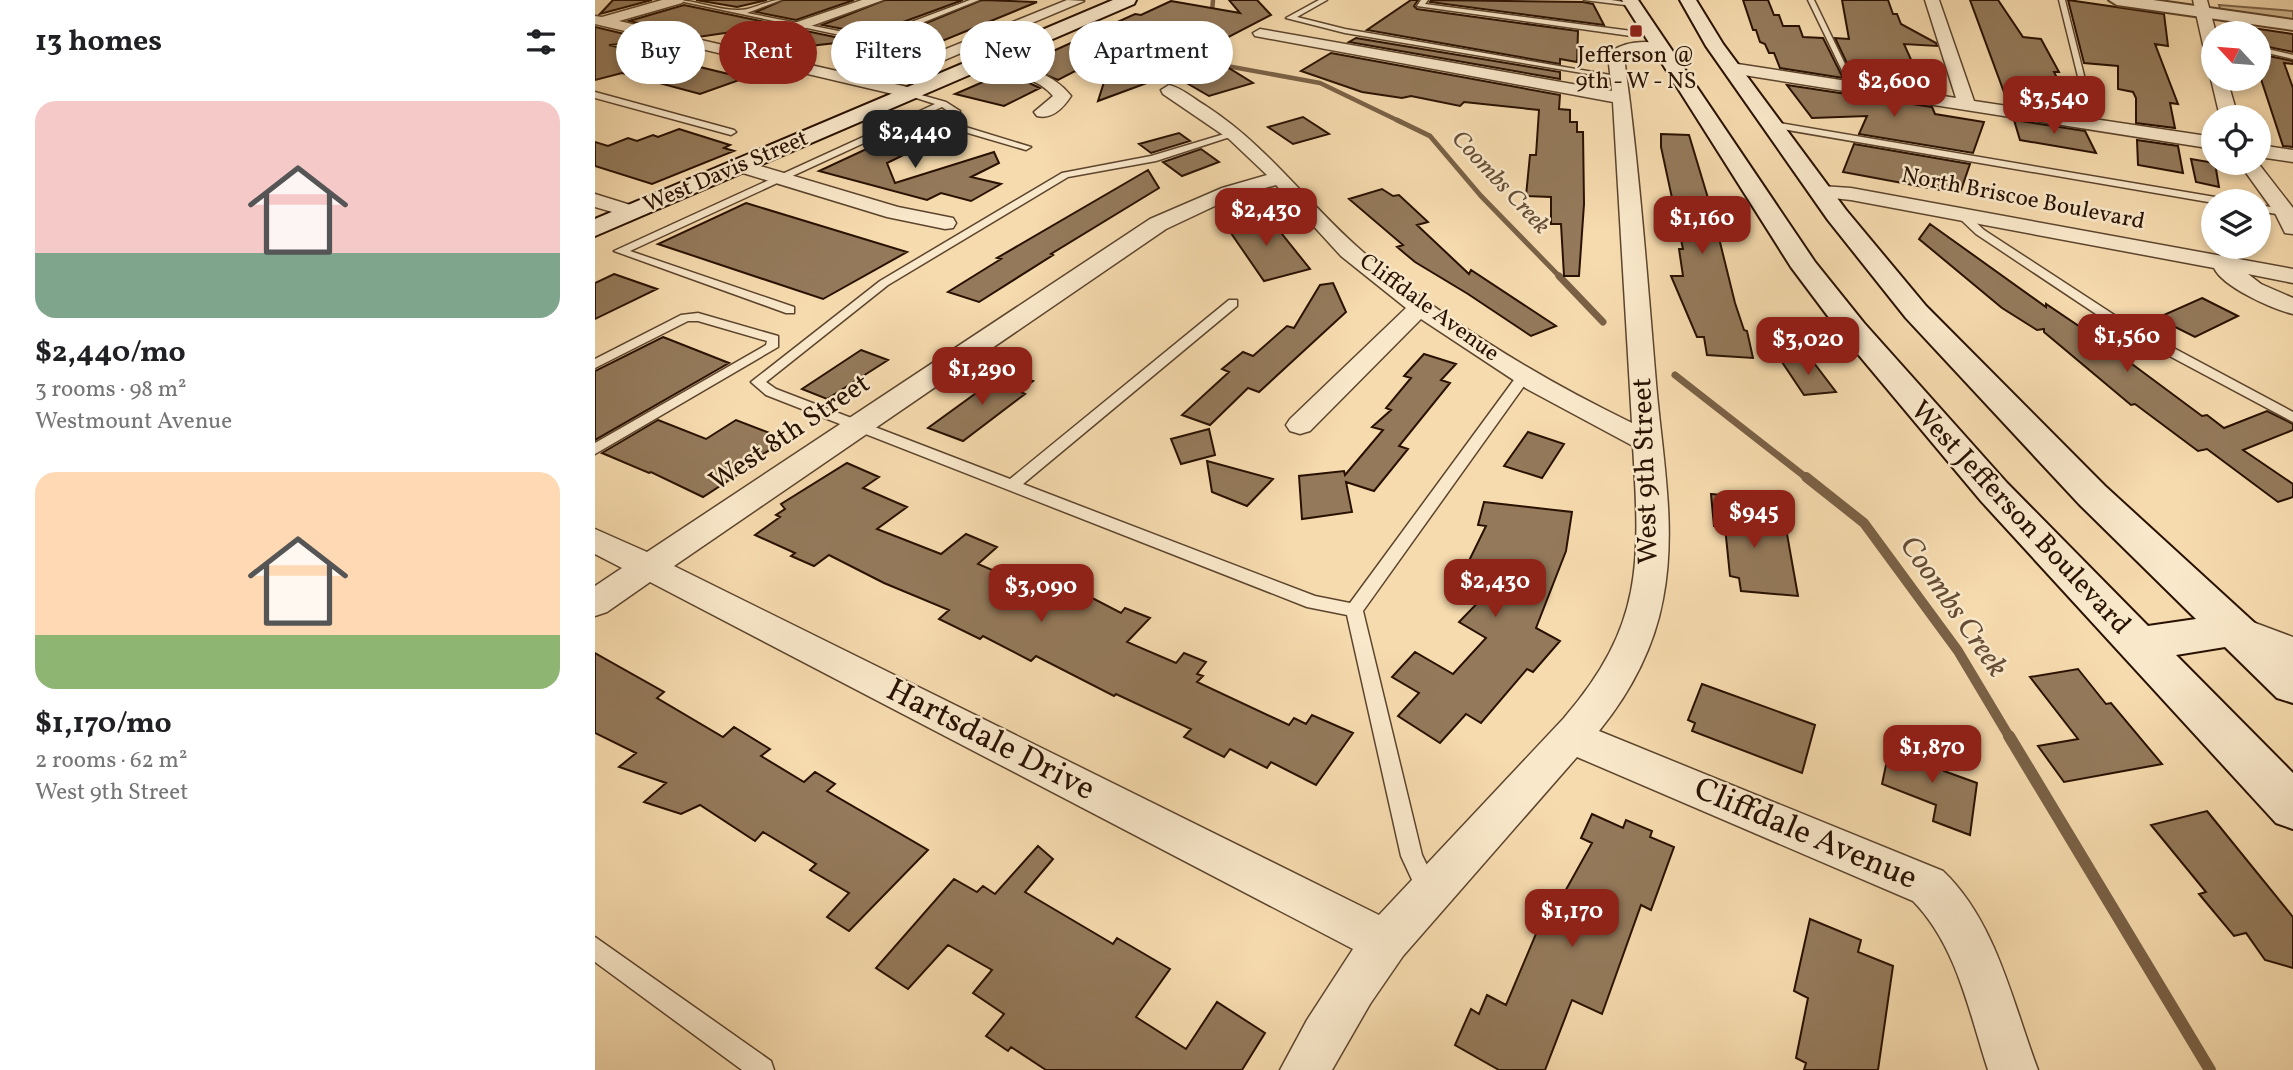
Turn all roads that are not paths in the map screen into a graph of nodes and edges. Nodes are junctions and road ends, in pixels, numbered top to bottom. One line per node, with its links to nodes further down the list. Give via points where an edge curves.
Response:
1 (677, 0): 19 (lane); 23 (street)
2 (778, 0): 19 (lane)
3 (876, 0): 21 (street)
4 (976, 0): 25 (lane, via 886,34 859,37)
5 (1076, 0): 17 (street); 36 (street)
6 (1128, 0): 17 (main road, West Davis Street)
7 (1324, 0): 38 (lane, via 1290,18)
8 (1425, 0): 28 (lane, via 1419,5)
9 (1587, 0): 15 (lane)
10 (1688, 0): 31 (main road)
11 (1811, 0): 37 (lane)
12 (1932, 0): 43 (street)
13 (2061, 0): 46 (lane)
14 (2117, 0): 16 (main road)
15 (1631, 2): 28 (main road, West Jefferson Boulevard)
16 (2198, 3): 18 (main road); 22 (street); 24 (main road)
17 (1111, 7): 26 (main road, West Davis Street)
18 (2293, 9)
19 (740, 13): 20 (lane)
20 (777, 21)
21 (815, 21)
22 (2204, 21)
23 (597, 22): 29 (street)
24 (2293, 24)
25 (817, 29)
26 (1055, 31)
27 (1260, 33): 38 (street)
28 (1655, 40): 31 (main road); 38 (street, West 9th Street, via 1618,51); 85 (main road, West Jefferson Boulevard, via 1805,267 1853,330 1939,432)
29 (719, 49)
30 (2271, 52): 32 (lane)
31 (1723, 57): 37 (street); 45 (main road)
32 (2293, 57)
33 (817, 72): 36 (street)
34 (960, 72): 40 (main road, West Davis Street)
35 (1047, 84): 44 (street, via 1062,96)
36 (872, 85): 40 (street)
37 (1854, 87): 43 (street)
38 (1619, 88): 77 (street, West 9th Street)
39 (1169, 90): 48 (street, Cliffdale Avenue)
40 (910, 93): 42 (lane); 53 (main road, West Davis Street)
41 (595, 95): 47 (lane)
42 (943, 104): 50 (lane, via 957,113 954,126); 55 (lane)
43 (1967, 104): 46 (street)
44 (1043, 112)
45 (1773, 125): 57 (main road); 58 (lane)
46 (2094, 125): 49 (street)
47 (731, 132)
48 (1234, 134): 56 (street, Cliffdale Avenue); 76 (lane, via 1153,159 1065,175 884,284 758,382 771,392)
49 (2201, 141)
50 (1026, 147)
51 (2271, 152): 52 (street)
52 (2293, 156)
53 (740, 166): 55 (street); 60 (main road, West Davis Street)
54 (2257, 175): 63 (street)
55 (778, 178): 64 (street, via 894,213); 71 (lane, via 620,251)
56 (1278, 178): 69 (street, Cliffdale Avenue, via 1361,262); 76 (street, West 8th Street, via 1229,192 1158,223)
57 (1821, 192): 62 (street, North Briscoe Boulevard); 84 (main road, via 1959,360)
58 (2201, 198)
59 (595, 200): 60 (street)
60 (633, 212): 65 (main road, West Davis Street)
61 (2271, 212): 63 (lane)
62 (1962, 215): 66 (street, North Briscoe Boulevard); 74 (lane, via 1980,232 2121,325)
63 (2290, 218)
64 (945, 223)
65 (595, 228)
66 (2215, 262): 67 (street, North Briscoe Boulevard); 70 (street, via 2253,289)
67 (2293, 276)
68 (1233, 303): 79 (lane)
69 (1420, 307): 73 (street, Cliffdale Avenue); 75 (street)
70 (2293, 307)
71 (790, 310)
72 (595, 364): 78 (lane, via 685,318 698,317 773,339 772,347)
73 (1524, 376): 77 (street, Cliffdale Avenue); 83 (lane)
74 (2293, 418)
75 (1300, 425)
76 (856, 426): 79 (lane); 81 (street, West 8th Street)
77 (1648, 442): 88 (street, West 9th Street, via 1653,564 1647,603 1633,646)
78 (595, 449)
79 (1013, 485): 83 (lane, via 1313,603)
80 (595, 540): 81 (street, Hartsdale Drive)
81 (647, 568): 82 (street, West 8th Street); 91 (street, Hartsdale Drive)
82 (595, 603)
83 (1354, 610): 90 (lane, via 1412,856)
84 (2233, 629): 85 (main road); 86 (street); 87 (main road)
85 (2137, 645): 89 (main road, West Jefferson Boulevard)
86 (2293, 651)
87 (2293, 685)
88 (1571, 737): 90 (street, West 9th Street); 95 (street, Cliffdale Avenue, via 1929,887 1948,909 1971,955)
89 (2293, 807)
90 (1429, 892): 91 (street, West 9th Street)
91 (1386, 942): 94 (street, West 9th Street)
92 (595, 948): 93 (lane)
93 (762, 1070)
94 (1305, 1070)
95 (2013, 1070)

